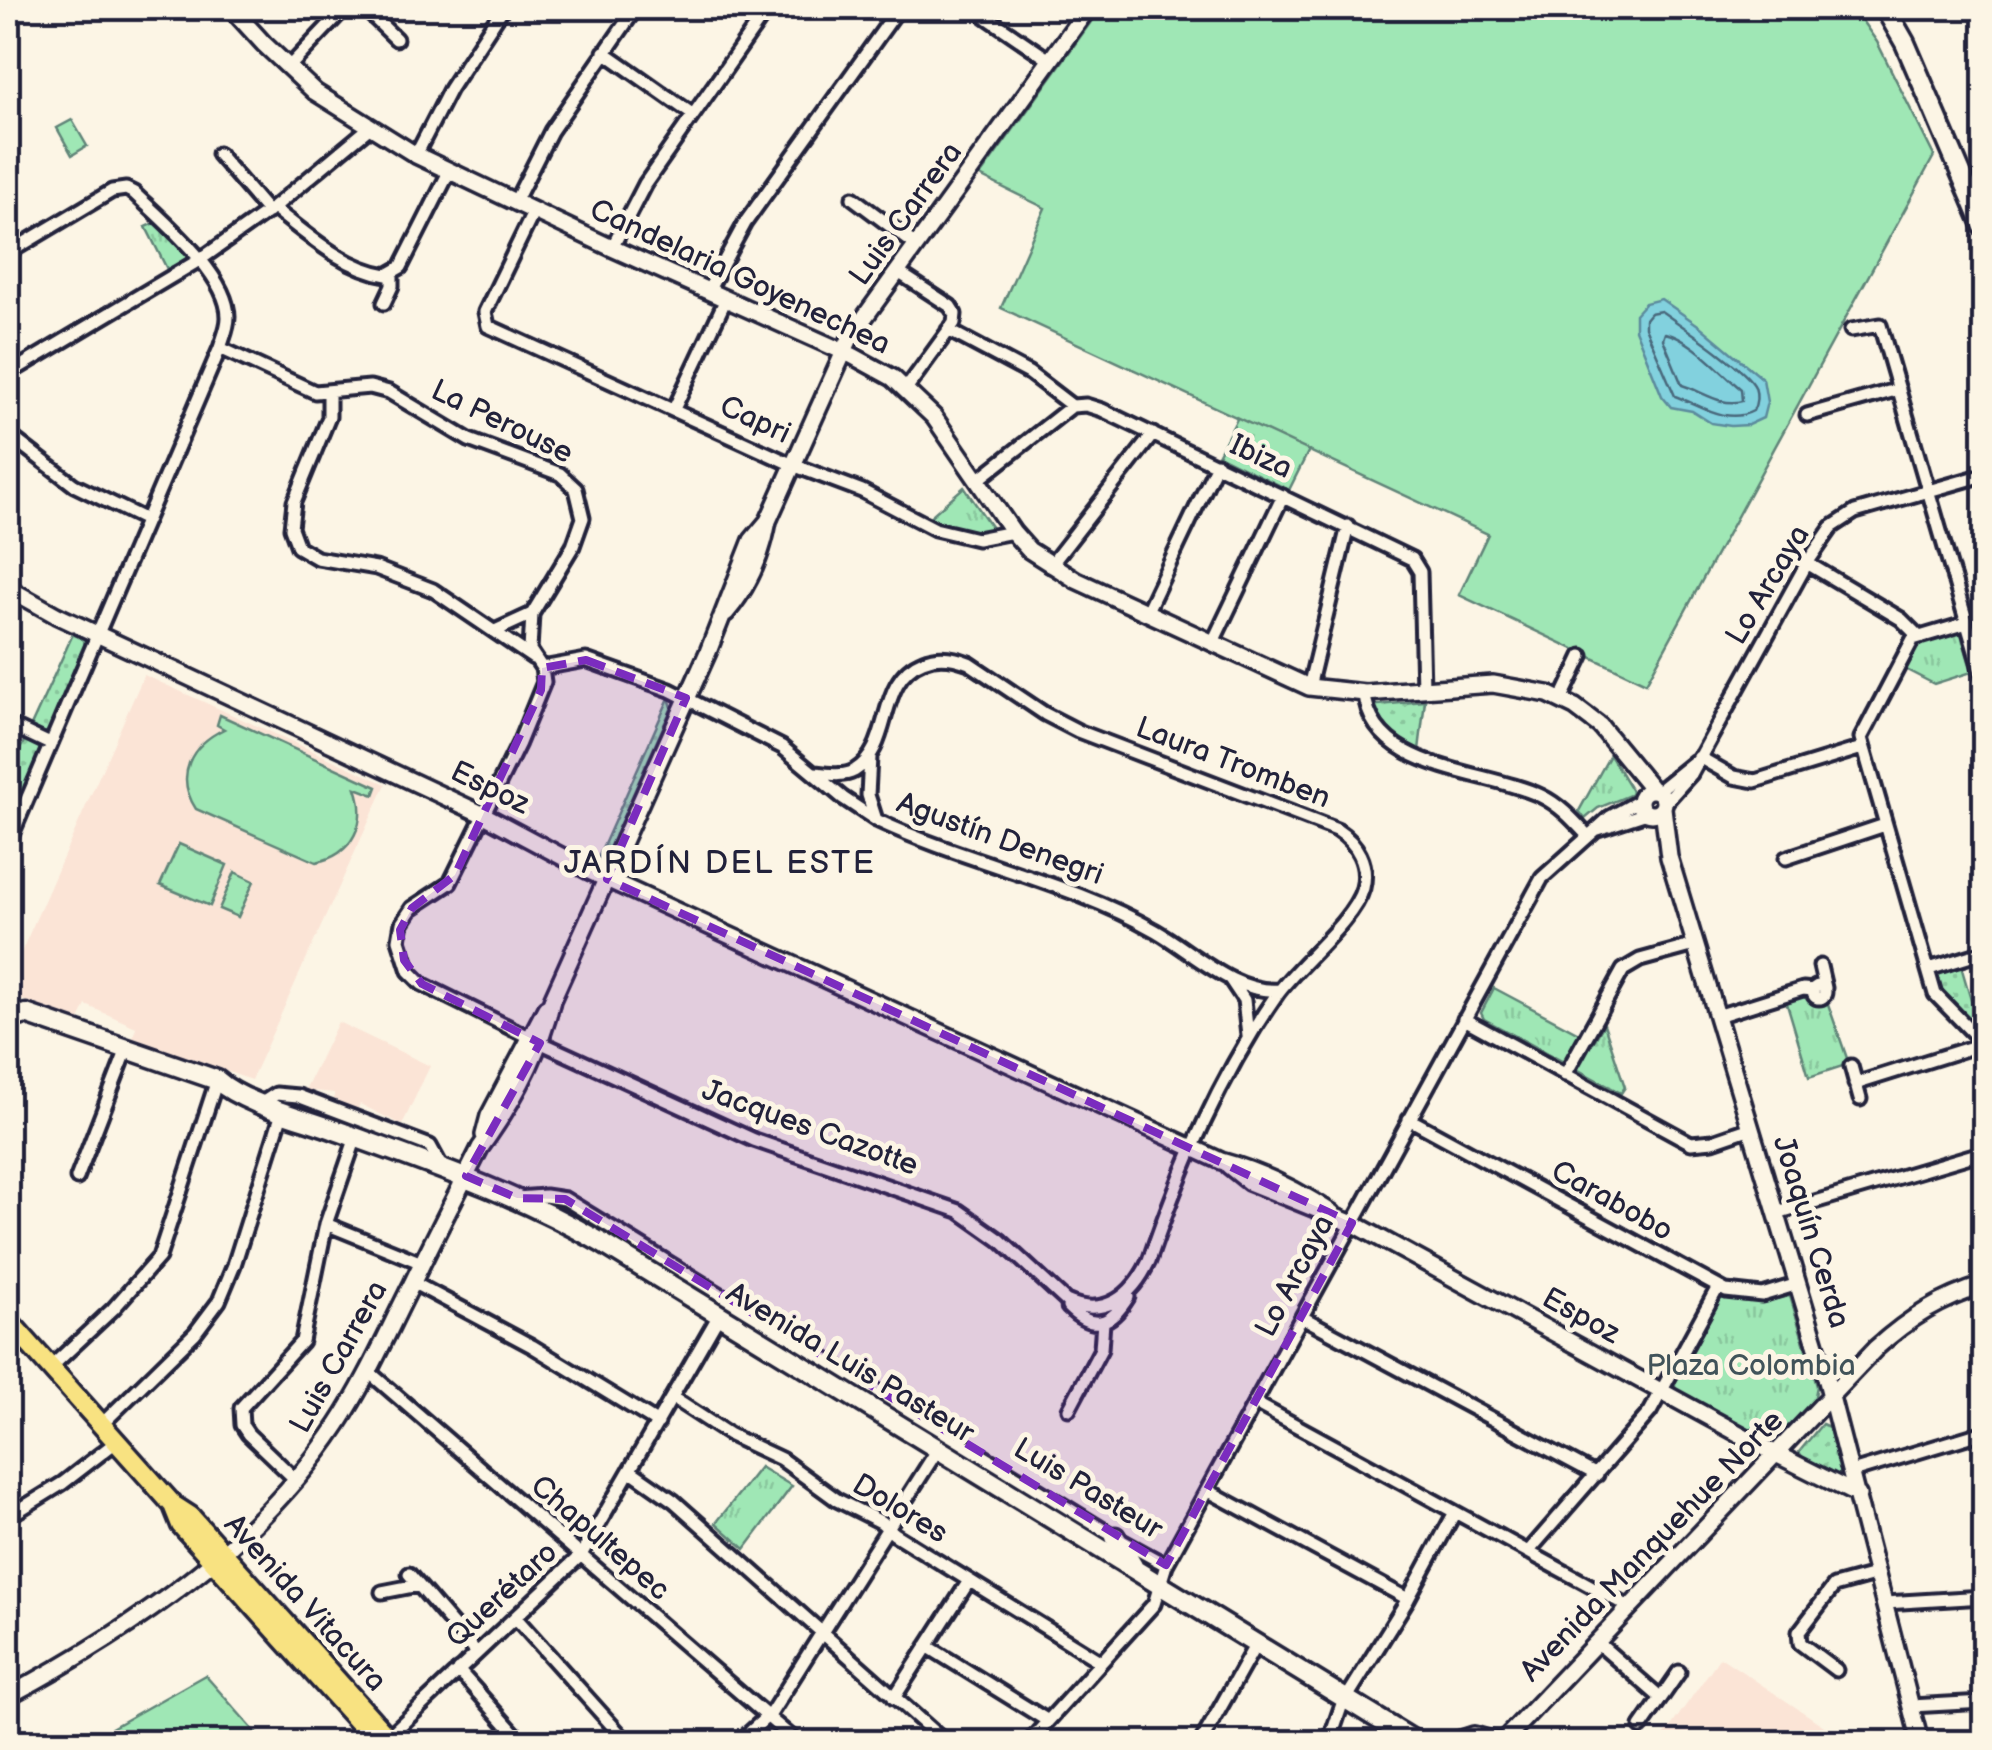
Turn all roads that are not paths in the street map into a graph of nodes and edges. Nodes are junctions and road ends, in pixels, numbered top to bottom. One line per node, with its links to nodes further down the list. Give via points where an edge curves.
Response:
1 (232, 8): 14 (street, Candelaria Goyenechea)
2 (345, 8): 14 (street)
3 (364, 8): 11 (street)
4 (504, 8): 18 (street, via 450,89)
5 (636, 8): 12 (street)
6 (768, 8): 15 (street)
7 (899, 8): 31 (street, via 745,223)
8 (1088, 8): 13 (street, Luis Carrera)
9 (1886, 8): 24 (main road)
10 (986, 16): 13 (street)
11 (396, 39)
12 (604, 52): 15 (street); 21 (street)
13 (1051, 61): 25 (street, Luis Carrera)
14 (288, 68): 16 (street, Candelaria Goyenechea)
15 (692, 114): 26 (street)
16 (369, 128): 18 (street, Candelaria Goyenechea); 22 (street)
17 (218, 154): 22 (street)
18 (416, 156): 19 (street, Candelaria Goyenechea)
19 (449, 172): 21 (street, Candelaria Goyenechea); 30 (street)
20 (854, 198): 25 (street)
21 (514, 202): 23 (street, Candelaria Goyenechea)
22 (271, 210): 28 (street); 30 (street, via 340,256)
23 (534, 211): 26 (street, Candelaria Goyenechea); 43 (street, Capri, via 485,319 496,330)
24 (1984, 227)
25 (917, 246): 29 (street, Luis Carrera)
26 (612, 248): 31 (street, Candelaria Goyenechea)
27 (8, 252): 28 (street, via 121,189 134,193)
28 (201, 259): 36 (street, via 227,308); 38 (street)
29 (898, 272): 34 (street, via 954,310); 37 (street, Luis Carrera)
30 (392, 273): 33 (street)
31 (708, 291): 32 (street, Candelaria Goyenechea)
32 (726, 299): 37 (street, Candelaria Goyenechea); 43 (street)
33 (384, 303)
34 (948, 330): 39 (street); 42 (street, via 1029,373)
35 (1851, 330): 40 (street, via 1880,325)
36 (220, 348): 41 (street, La Perouse, via 304,389); 53 (street)
37 (842, 351): 39 (street, Candelaria Goyenechea); 48 (street, Luis Carrera)
38 (8, 374)
39 (906, 388): 50 (street, Candelaria Goyenechea)
40 (1899, 389): 44 (street); 51 (street)
41 (329, 393): 60 (street, La Perouse, via 370,386 389,392 469,440 544,466 572,484 582,503 582,525); 62 (street, via 328,417 294,502 291,528 298,547 317,558 419,583)
42 (1072, 406): 46 (street, Ibiza, via 1102,410); 50 (street)
43 (674, 409): 48 (street, Capri)
44 (1806, 415)
45 (8, 434): 53 (street, via 66,479)
46 (1153, 434): 47 (street, Ibiza); 57 (street)
47 (1217, 464): 52 (street, Ibiza); 59 (street)
48 (793, 465): 55 (street, Capri, via 954,535 986,539); 73 (street, Luis Carrera, via 768,520 763,549 742,595 723,616)
49 (1984, 475): 51 (street, Lo Arcaya)
50 (978, 480): 55 (street, Candelaria Goyenechea)
51 (1928, 492): 56 (street, Lo Arcaya, via 1848,516); 61 (street)
52 (1283, 496): 54 (street, Ibiza); 65 (street)
53 (146, 520): 63 (street)
54 (1348, 526): 69 (street); 70 (street, Ibiza, via 1417,564)
55 (1013, 532): 57 (street, Candelaria Goyenechea)
56 (1807, 563): 64 (street); 78 (street, Lo Arcaya)
57 (1050, 566): 59 (street, Candelaria Goyenechea)
58 (8, 588): 63 (street, Espoz)
59 (1146, 613): 65 (street, Candelaria Goyenechea)
60 (532, 614): 62 (street); 67 (street, via 530,640)
61 (1967, 623): 64 (street); 68 (street)
62 (496, 631): 67 (street)
63 (97, 634): 75 (street); 81 (street, Espoz)
64 (1918, 636): 76 (street, via 1861,738)
65 (1212, 644): 69 (street, Candelaria Goyenechea)
66 (1582, 656): 72 (street)
67 (538, 663): 73 (street, Agustín Denegri, via 594,661); 81 (street, via 541,690)
68 (1984, 682)
69 (1310, 687): 71 (street, Candelaria Goyenechea)
70 (1423, 690): 71 (street, Candelaria Goyenechea); 72 (street, Candelaria Goyenechea, via 1507,684)
71 (1365, 693): 84 (street, via 1370,719 1408,751 1543,796)
72 (1561, 700): 80 (street, Candelaria Goyenechea, via 1600,726 1631,762)
73 (691, 701): 79 (street, Agustín Denegri, via 782,747); 87 (street, Luis Carrera)
74 (8, 724): 75 (street)
75 (50, 744): 85 (street)
76 (1862, 748): 78 (street, via 1755,781); 83 (street)
77 (871, 752): 79 (street, via 848,773); 82 (street, Laura Tromben, via 868,788); 93 (street, Laura Tromben, via 902,675 926,659 955,658 1078,731 1337,830 1360,855 1361,895)
78 (1698, 758): 80 (street, Lo Arcaya)
79 (815, 773): 82 (street, Agustín Denegri)
80 (1652, 802): 84 (street, Lo Arcaya, via 1610,816); 88 (street, Joaquín Cerda)
81 (484, 815): 87 (street, Espoz); 98 (street, via 450,883 406,916 401,951 422,984)
82 (876, 820): 92 (street, Agustín Denegri, via 1099,902)
83 (1885, 824): 86 (street); 91 (street)
84 (1593, 832): 96 (street, Lo Arcaya, via 1542,878)
85 (8, 841)
86 (1786, 858)
87 (613, 874): 98 (street, Luis Carrera); 112 (street, Espoz)
88 (1695, 945): 95 (street, Joaquín Cerda); 103 (street, via 1623,970)
89 (1984, 952): 91 (street)
90 (1820, 966): 95 (street, via 1819,989)
91 (1929, 969): 99 (street, via 1940,1001)
92 (1227, 976): 93 (street, Agustín Denegri, via 1254,990); 97 (street, via 1244,1000)
93 (1280, 990): 97 (street, Laura Tromben)
94 (11, 1016): 100 (main road, Avenida Luis Pasteur)
95 (1717, 1016): 110 (street, Joaquín Cerda)
96 (1464, 1019): 103 (street); 109 (street, Lo Arcaya)
97 (1248, 1039): 112 (street, Laura Tromben)
98 (534, 1040): 115 (street, Luis Carrera, via 499,1122); 126 (street, Jacques Cazotte, via 754,1140 959,1211)
99 (1979, 1046): 101 (street); 104 (street)
100 (126, 1053): 105 (main road, Avenida Luis Pasteur); 116 (street)
101 (1984, 1064)
102 (1851, 1066): 104 (street)
103 (1565, 1074): 110 (street, via 1692,1143)
104 (1855, 1084): 106 (street)
105 (219, 1086): 107 (main road, Avenida Luis Pasteur); 132 (street, via 159,1257)
106 (1860, 1099)
107 (262, 1103): 108 (main road, Avenida Luis Pasteur); 114 (street, via 276,1094 298,1096 430,1146)
108 (283, 1110): 111 (main road, Avenida Luis Pasteur); 140 (street, via 219,1301)
109 (1409, 1118): 119 (street, Lo Arcaya); 125 (street, Carabobo)
110 (1751, 1128): 118 (street, Joaquín Cerda)
111 (356, 1137): 114 (main road, Avenida Luis Pasteur); 120 (street)
112 (1193, 1148): 119 (street, Espoz, via 1249,1182); 127 (street)
113 (1984, 1152): 118 (street)
114 (442, 1168): 115 (main road, Avenida Luis Pasteur)
115 (466, 1176): 117 (main road, Avenida Luis Pasteur); 121 (street, Luis Carrera)
116 (77, 1178)
117 (517, 1198): 128 (main road, Avenida Luis Pasteur); 154 (street, Luis Pasteur, via 565,1199)
118 (1777, 1213): 123 (street, Joaquín Cerda)
119 (1352, 1222): 129 (street, Lo Arcaya); 134 (street, Espoz)
120 (326, 1224): 121 (street); 148 (street, via 302,1341 240,1416 248,1434)
121 (422, 1263): 122 (street, Luis Carrera)
122 (412, 1282): 133 (street, Luis Carrera); 139 (street)
123 (1798, 1284): 125 (street, Carabobo, via 1753,1295); 135 (street, Joaquín Cerda)
124 (1984, 1284): 135 (street, Avenida Manquehue Norte, via 1904,1323)
125 (1718, 1287): 134 (street)
126 (1051, 1290): 127 (street, Jacques Cazotte, via 1080,1307 1108,1305); 130 (street, Jacques Cazotte, via 1080,1317)
127 (1130, 1294): 130 (street)
128 (719, 1316): 136 (street, Querétaro); 143 (main road, Avenida Luis Pasteur)
129 (1302, 1316): 137 (street, Lo Arcaya); 147 (street)
130 (1104, 1322): 138 (street, via 1101,1349)
131 (9, 1325): 132 (main road, Avenida Vitacura)
132 (50, 1368): 140 (main road, Avenida Vitacura)
133 (369, 1372): 148 (street, Luis Carrera); 156 (street, Chapultepec)
134 (1661, 1392): 144 (street, Espoz); 147 (street)
135 (1831, 1396): 144 (street, Avenida Manquehue Norte); 146 (street, Joaquín Cerda)
136 (673, 1398): 139 (street, Querétaro); 153 (street, Dolores)
137 (1255, 1403): 149 (street, Lo Arcaya); 151 (street)
138 (1070, 1409)
139 (658, 1423): 145 (street, Querétaro)
140 (101, 1425): 142 (main road, Avenida Vitacura)
141 (1984, 1432): 146 (street)
142 (116, 1442): 152 (street); 157 (main road, Avenida Vitacura, via 190,1516)
143 (938, 1449): 153 (street); 159 (main road, Avenida Luis Pasteur)
144 (1778, 1455): 150 (street, Espoz); 169 (street, Avenida Manquehue Norte)
145 (631, 1471): 156 (street, Querétaro); 171 (street, via 674,1500)
146 (1852, 1472): 150 (street, Joaquín Cerda)
147 (1597, 1475): 155 (street)
148 (296, 1480): 157 (street, Luis Carrera)
149 (1208, 1490): 158 (street, Lo Arcaya); 167 (street)
150 (1858, 1495): 161 (street, Joaquín Cerda)
151 (1455, 1512): 155 (street); 167 (street)
152 (8, 1518)
153 (887, 1528): 162 (street, Dolores); 171 (street)
154 (1115, 1537): 158 (street, Luis Pasteur); 159 (main road)
155 (1528, 1552): 169 (street)
156 (581, 1555): 170 (street, Querétaro); 186 (street, Chapultepec)
157 (218, 1556): 180 (street, Luis Carrera, via 124,1628); 189 (main road, Avenida Vitacura)
158 (1166, 1565): 164 (street, Lo Arcaya)
159 (1136, 1571): 164 (main road, Avenida Luis Pasteur)
160 (409, 1574): 163 (street)
161 (1878, 1574): 168 (street, Joaquín Cerda); 178 (street, via 1834,1586 1797,1635)
162 (969, 1580): 174 (street); 176 (street, Dolores)
163 (418, 1585): 165 (street); 175 (street)
164 (1161, 1587): 173 (main road, Avenida Luis Pasteur); 176 (street, Lo Arcaya, via 1154,1604)
165 (382, 1592)
166 (1984, 1597): 168 (street)
167 (1408, 1599): 183 (street)
168 (1885, 1603): 185 (street, Joaquín Cerda)
169 (1631, 1608): 172 (street, Avenida Manquehue Norte)
170 (515, 1617): 175 (street, Querétaro); 191 (street)
171 (820, 1633): 181 (street); 186 (street)
172 (1598, 1642): 182 (street); 200 (street, Avenida Manquehue Norte)
173 (1256, 1644): 183 (main road, Avenida Luis Pasteur); 196 (street)
174 (928, 1646): 181 (street); 187 (street)
175 (477, 1653): 177 (street, Querétaro)
176 (1101, 1662): 187 (street, Lo Arcaya)
177 (458, 1670): 189 (street, Querétaro); 190 (street)
178 (1836, 1670)
179 (1680, 1672): 182 (street)
180 (8, 1696)
181 (894, 1698): 194 (street)
182 (1661, 1698): 188 (street)
183 (1346, 1699): 197 (street); 198 (main road, Avenida Luis Pasteur)
184 (1984, 1702): 185 (street)
185 (1911, 1706): 201 (street, Joaquín Cerda)
186 (767, 1718): 192 (street); 193 (street, Chapultepec)
187 (1048, 1721): 195 (street, Lo Arcaya)
188 (1641, 1727)
189 (385, 1741)
190 (522, 1742)
191 (627, 1742)
192 (739, 1742)
193 (797, 1742)
194 (945, 1742)
195 (1029, 1742)
196 (1201, 1742)
197 (1329, 1742)
198 (1416, 1742)
199 (1452, 1742): 200 (street, via 1474,1735)
200 (1500, 1742)
201 (1920, 1742)

